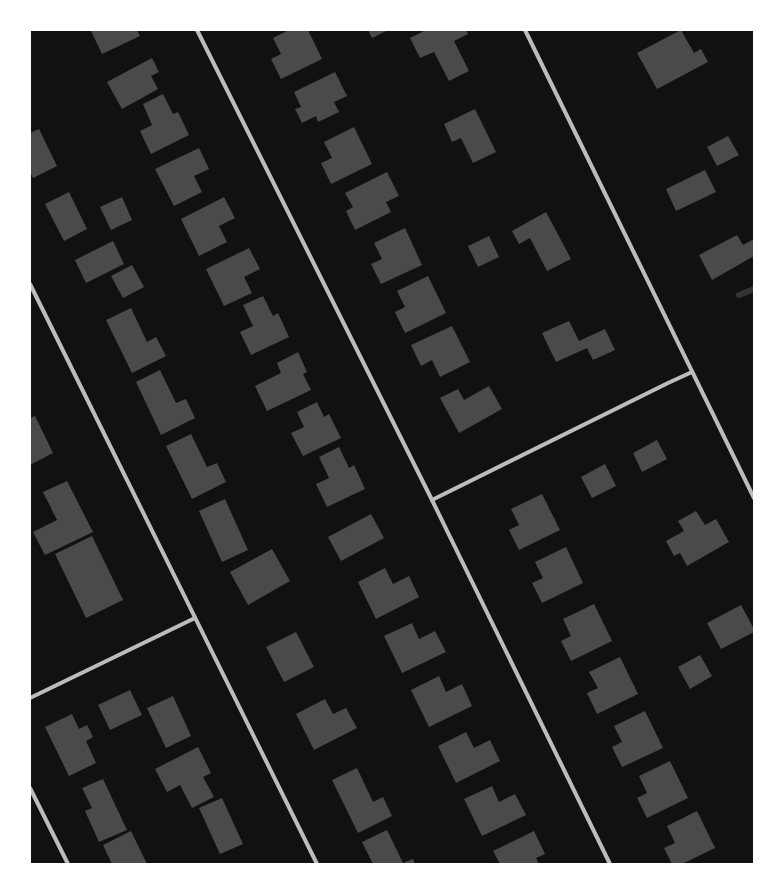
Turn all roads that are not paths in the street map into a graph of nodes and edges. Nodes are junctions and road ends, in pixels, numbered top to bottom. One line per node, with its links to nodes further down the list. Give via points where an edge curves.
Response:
1 (196, 30): 6 (street)
2 (525, 30): 4 (street)
3 (30, 284): 7 (street)
4 (692, 372): 5 (street); 6 (street)
5 (754, 498)
6 (432, 500): 12 (street)
7 (195, 618): 8 (street); 11 (street)
8 (30, 698)
9 (30, 788): 10 (street)
10 (68, 864)
11 (317, 864)
12 (610, 864)

